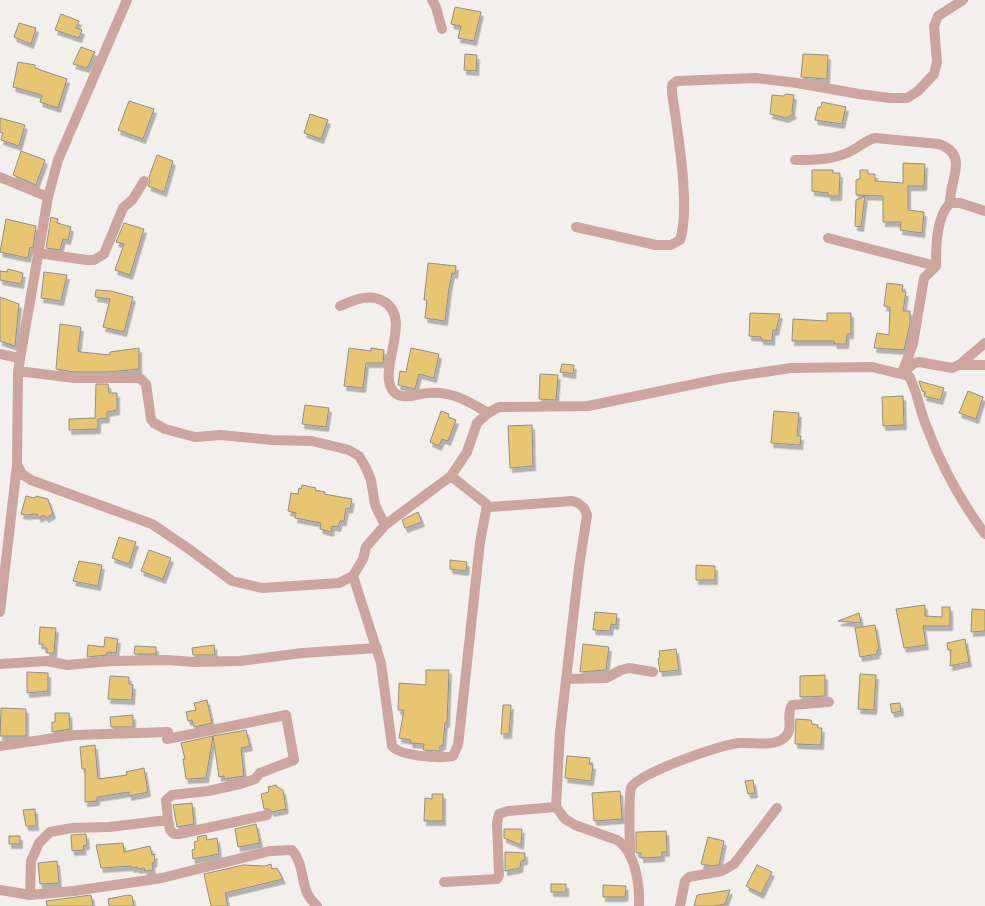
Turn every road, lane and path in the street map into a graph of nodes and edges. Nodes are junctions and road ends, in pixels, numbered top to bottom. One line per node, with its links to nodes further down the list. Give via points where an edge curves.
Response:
1 (127, 0): 8 (street, via 60,154)
2 (432, 0): 4 (street)
3 (963, 0): 11 (street, via 938,16 934,26 937,62 934,74 918,91 907,98 859,94 756,78 677,81 672,86 672,93 683,191 683,224 680,240 671,245 656,245)
4 (442, 29)
5 (795, 160): 9 (street, via 830,159 853,151 868,139 875,138 939,144 953,152 957,163)
6 (0, 177): 8 (street)
7 (144, 181): 13 (street, via 133,199 123,208 104,254 94,260 87,260)
8 (48, 197): 13 (street)
9 (950, 203): 10 (street, via 960,203); 14 (street, via 936,239)
10 (985, 211)
11 (576, 227)
12 (828, 238): 14 (street)
13 (37, 253): 18 (street)
14 (936, 266): 22 (street, via 924,278 913,344)
15 (340, 306): 23 (street, via 368,297 379,298 392,309 396,326 389,375 394,393 406,396 430,392 462,397)
16 (985, 343): 19 (street)
17 (0, 354): 18 (street)
18 (19, 358): 21 (street)
19 (960, 365): 20 (street); 22 (street, via 946,368 919,362)
20 (985, 365)
21 (18, 371): 24 (street); 27 (street, via 74,378 140,378 146,384 149,414 154,424 191,436 221,435 312,441 349,450 360,456 366,468 371,480 375,505)
22 (902, 374): 23 (street, via 872,367 791,368 724,378 588,406 499,407); 28 (street, via 909,376 915,386 927,429 943,464)
23 (488, 413): 25 (street, via 477,423 467,452)
24 (17, 465): 29 (street, via 22,474 31,480 152,524 232,581 262,588 286,585 317,586 339,583); 30 (street)
25 (451, 476): 26 (street); 27 (street)
26 (487, 506): 31 (street, via 480,542 458,745 453,756 411,754 394,749); 34 (street, via 572,501 584,508 587,515)
27 (385, 525): 29 (street, via 366,547 363,560)
28 (985, 534)
29 (354, 576): 31 (street)
30 (0, 612)
31 (377, 648): 32 (street, via 240,662 167,660 67,665 47,661)
32 (0, 664)
33 (653, 672): 34 (street, via 630,668 606,678)
34 (566, 679): 37 (street)
35 (829, 702): 41 (street, via 792,705 788,712 789,731 785,738 779,741 737,743 711,749 689,756 636,782 631,793)
36 (0, 746): 40 (street, via 67,736 128,732 168,732 167,739 286,715 294,760 240,784 208,792 172,795 166,800)
37 (556, 807): 41 (street, via 565,819 618,840); 42 (street, via 499,814 497,878)
38 (777, 808): 47 (street, via 734,864 722,871 689,877 685,881)
39 (267, 815): 40 (street, via 179,834 174,834 170,830)
40 (168, 820): 44 (street, via 50,832 39,843 31,861)
41 (630, 852): 46 (street)
42 (444, 882)
43 (0, 890): 44 (street)
44 (30, 895): 45 (street, via 162,878 270,851 292,850 302,869 307,893)
45 (316, 906)
46 (639, 906)
47 (680, 906)

